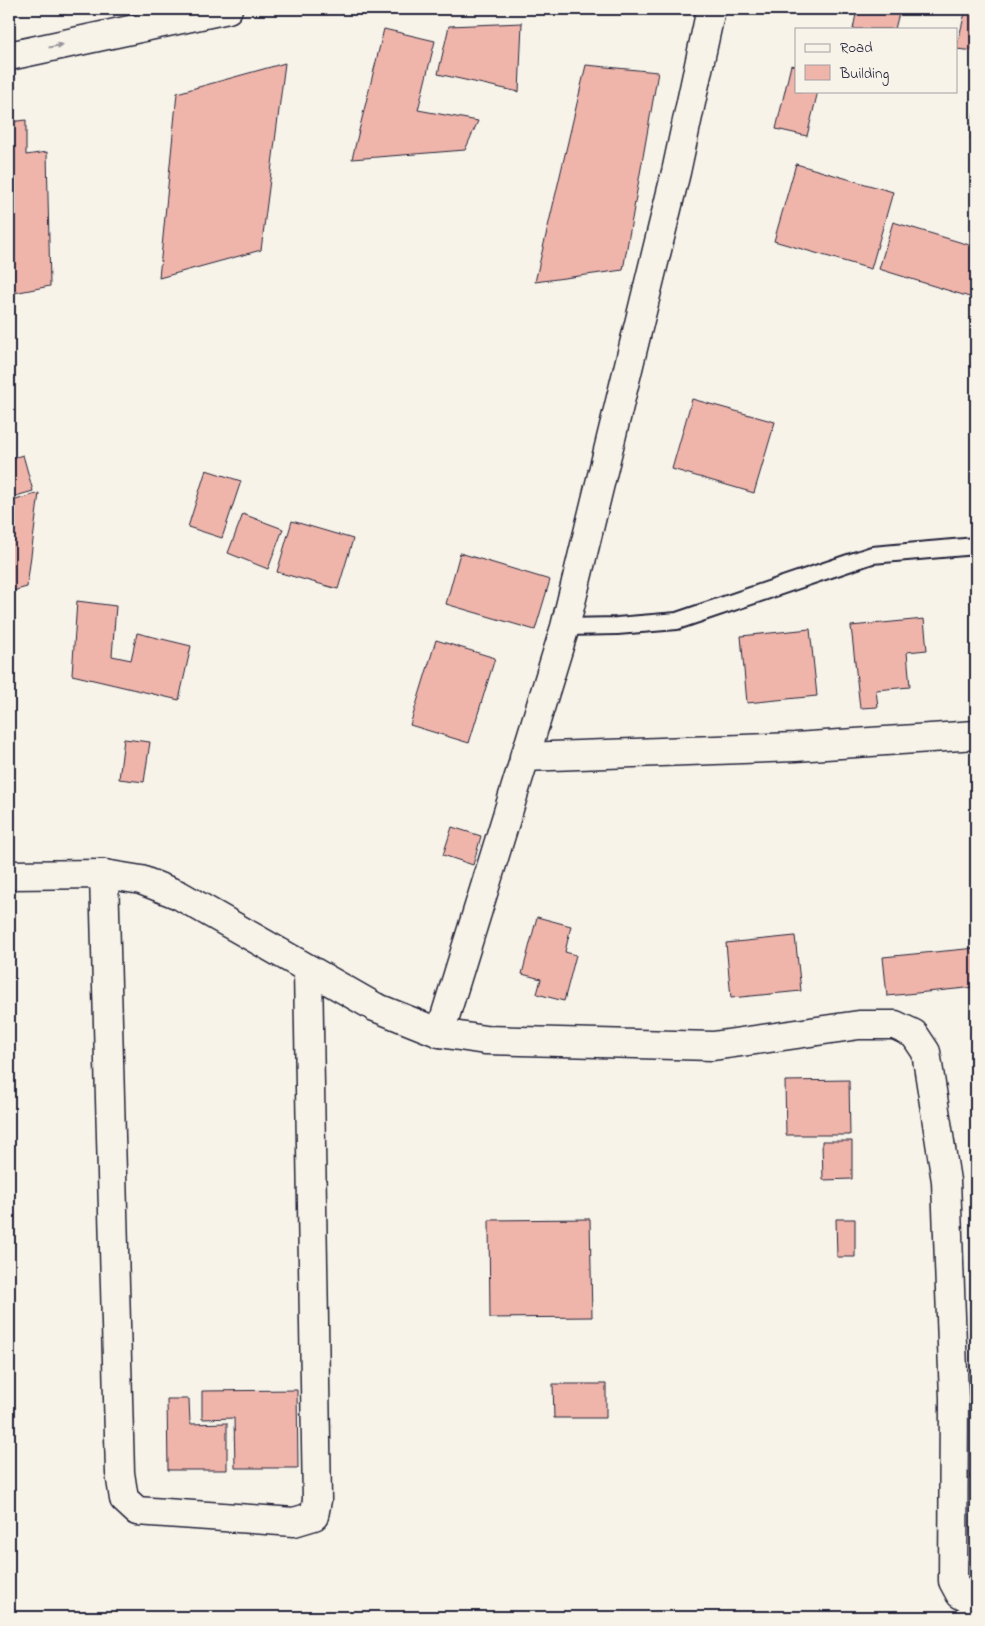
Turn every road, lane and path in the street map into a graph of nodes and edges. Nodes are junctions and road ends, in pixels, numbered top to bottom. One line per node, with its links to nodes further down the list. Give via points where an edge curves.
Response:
1 (228, 9): 3 (street, one-way to 1)
2 (711, 9): 5 (street, via 676,172)
3 (9, 56)
4 (976, 546): 5 (lane, via 872,556 677,621)
5 (565, 627): 7 (street)
6 (976, 735): 7 (street, via 795,747)
7 (524, 756): 11 (street)
8 (104, 874): 9 (street); 10 (street, via 141,880 180,896); 10 (street, via 120,1474 124,1499 137,1511 294,1522 314,1516 317,1500)
9 (9, 875)
10 (308, 969): 11 (street, via 375,1008)
11 (440, 1033): 12 (street, via 485,1040 713,1046 859,1025 895,1025 914,1034 926,1052 946,1181 954,1398 953,1581 960,1594)
12 (976, 1603)

